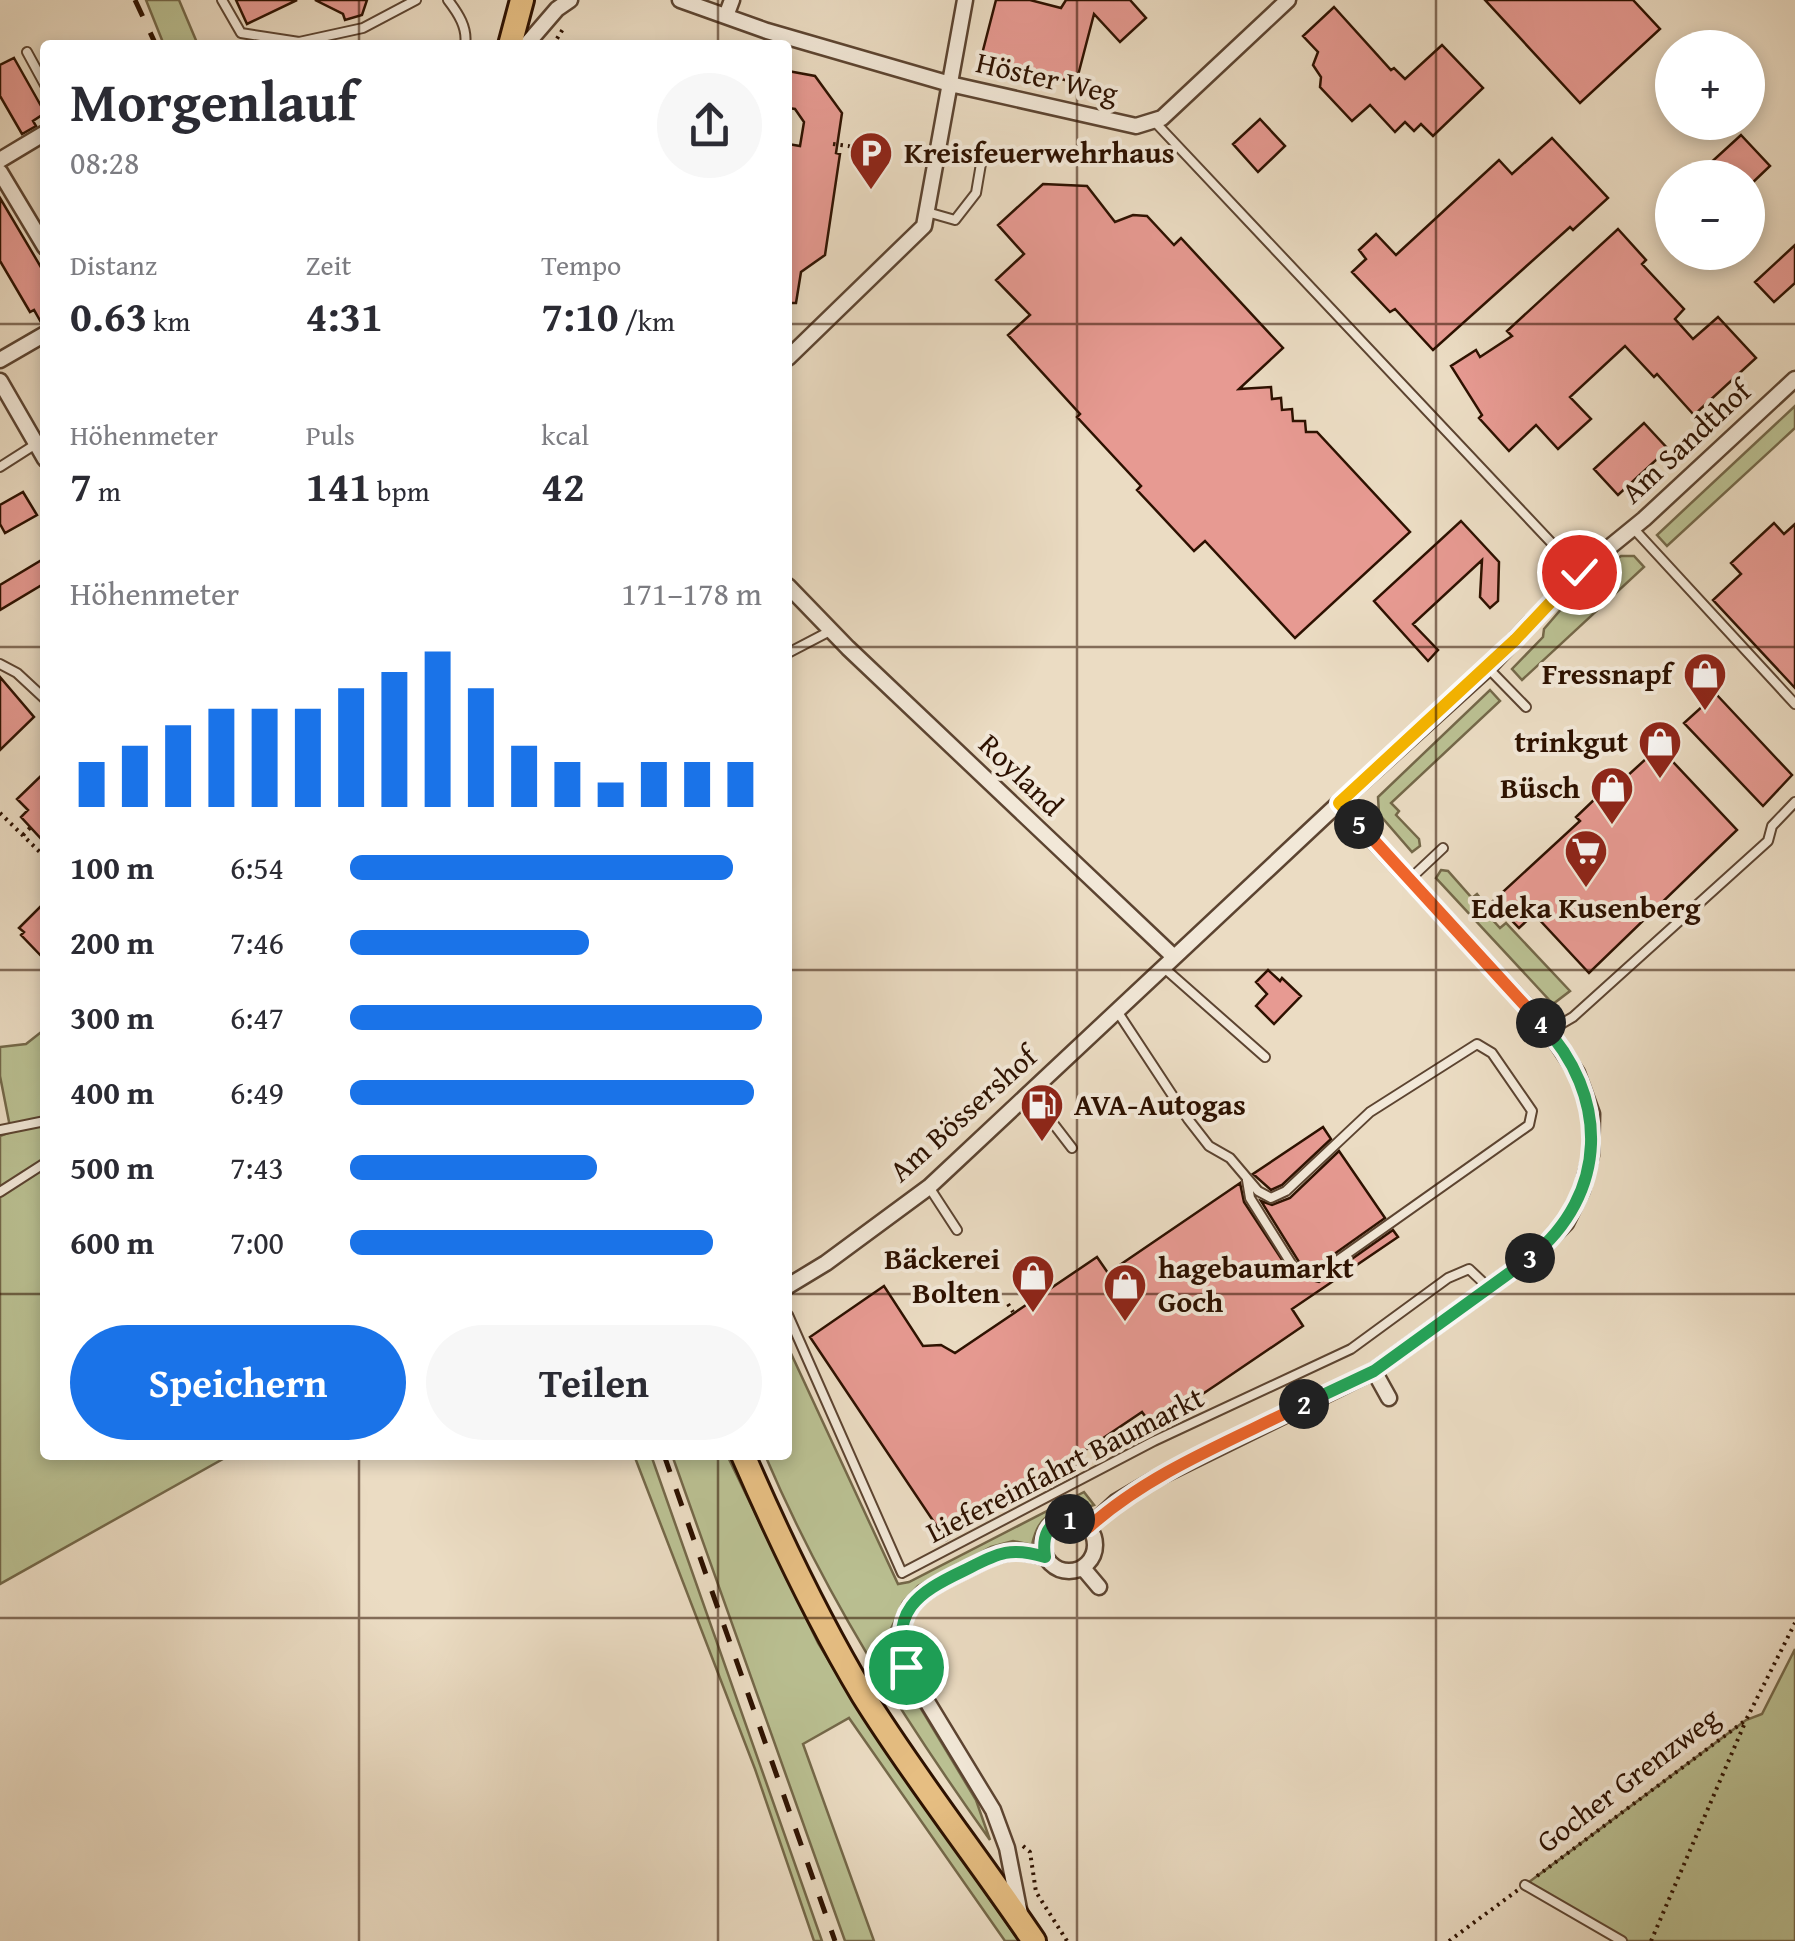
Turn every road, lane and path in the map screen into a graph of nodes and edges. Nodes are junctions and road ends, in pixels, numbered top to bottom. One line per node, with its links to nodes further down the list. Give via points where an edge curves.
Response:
1 (222, 0): 12 (lane, via 241,32)
2 (416, 0): 13 (lane, via 363,28)
3 (448, 0): 14 (lane)
4 (522, 0): 15 (main road)
5 (570, 0): 16 (street)
6 (732, 0): 10 (street)
7 (965, 0): 20 (street, Höster Weg)
8 (1288, 0): 21 (street, Höster Weg, via 1184,100)
9 (695, 3): 10 (street, Höster Weg)
10 (726, 16): 11 (street, Höster Weg)
11 (766, 38)
12 (287, 40)
13 (308, 40)
14 (466, 40)
15 (511, 40)
16 (530, 40)
17 (792, 44): 20 (street, Höster Weg)
18 (27, 52): 19 (lane)
19 (40, 76)
20 (950, 84): 21 (street, Höster Weg, via 1108,122 1136,126); 28 (street)
21 (1153, 120): 39 (lane)
22 (40, 135): 26 (street)
23 (833, 144): 24 (path)
24 (876, 150)
25 (983, 152): 28 (lane, via 976,194 956,220)
26 (0, 160)
27 (0, 172): 29 (street)
28 (926, 212): 31 (street, via 924,226)
29 (40, 239)
30 (40, 337): 32 (street)
31 (792, 354)
32 (0, 360)
33 (1795, 379): 38 (street, Am Sandthof)
34 (0, 381): 35 (street)
35 (40, 441)
36 (40, 443): 37 (lane)
37 (0, 467)
38 (1632, 528): 39 (street, Am Sandthof); 47 (lane)
39 (1579, 572): 41 (street, Am Sandthof)
40 (792, 590): 42 (street, Royland)
41 (1527, 627): 45 (street, Am Bössershof)
42 (832, 630): 43 (lane); 57 (street, Royland)
43 (792, 650)
44 (0, 664): 46 (lane)
45 (1488, 668): 48 (lane); 50 (street, Am Bössershof)
46 (40, 694)
47 (1795, 704)
48 (1526, 707)
49 (1795, 802): 59 (lane, via 1768,840)
50 (1339, 803): 56 (street); 57 (street, Am Bössershof)
51 (0, 812): 53 (path)
52 (31, 827): 53 (path)
53 (22, 835): 55 (path)
54 (1443, 848): 56 (lane)
55 (40, 852)
56 (1409, 880): 59 (street)
57 (1168, 962): 58 (street, Am Bössershof); 60 (lane)
58 (1117, 1011): 61 (street, Am Bössershof); 66 (lane, via 1188,1120)
59 (1549, 1032): 71 (street, via 1577,1072 1592,1114 1591,1156 1566,1223)
60 (1265, 1057)
61 (1028, 1092): 64 (lane); 67 (street, Am Bössershof)
62 (40, 1122): 63 (lane)
63 (0, 1130)
64 (1072, 1148)
65 (40, 1166): 68 (lane)
66 (1247, 1180): 66 (lane, via 1271,1198 1286,1192 1370,1112 1476,1044 1492,1053 1532,1111 1529,1126 1317,1274 1294,1268 1250,1198)
67 (929, 1187): 69 (lane); 70 (street, Am Bössershof)
68 (0, 1192)
69 (957, 1230)
70 (792, 1283)
71 (1488, 1287): 74 (lane, Liefereinfahrt Baumarkt, via 1469,1269 1448,1278 1350,1349 1154,1441 902,1573); 75 (street)
72 (1008, 1304): 73 (path)
73 (1013, 1312)
74 (792, 1324)
75 (1374, 1371): 76 (street); 78 (street, via 1155,1479)
76 (1389, 1398)
77 (746, 1460): 86 (main road, via 806,1592 864,1696)
78 (1089, 1527): 79 (street, via 1076,1519 1048,1528); 80 (street, via 1094,1556)
79 (1045, 1557): 80 (street, via 1055,1568); 84 (street, via 1000,1552 939,1582 917,1597 900,1641 906,1667 993,1810)
80 (1083, 1568): 81 (street)
81 (1098, 1588)
82 (1795, 1624): 83 (path, Gocher Grenzweg)
83 (1746, 1720): 85 (path, Gocher Grenzweg); 90 (path)
84 (1007, 1848): 86 (street); 87 (path, via 1030,1852 1036,1892)
85 (1525, 1885): 88 (path, Gocher Grenzweg); 89 (lane)
86 (1028, 1933)
87 (1067, 1941)
88 (1449, 1941)
89 (1622, 1941)
90 (1651, 1941)

